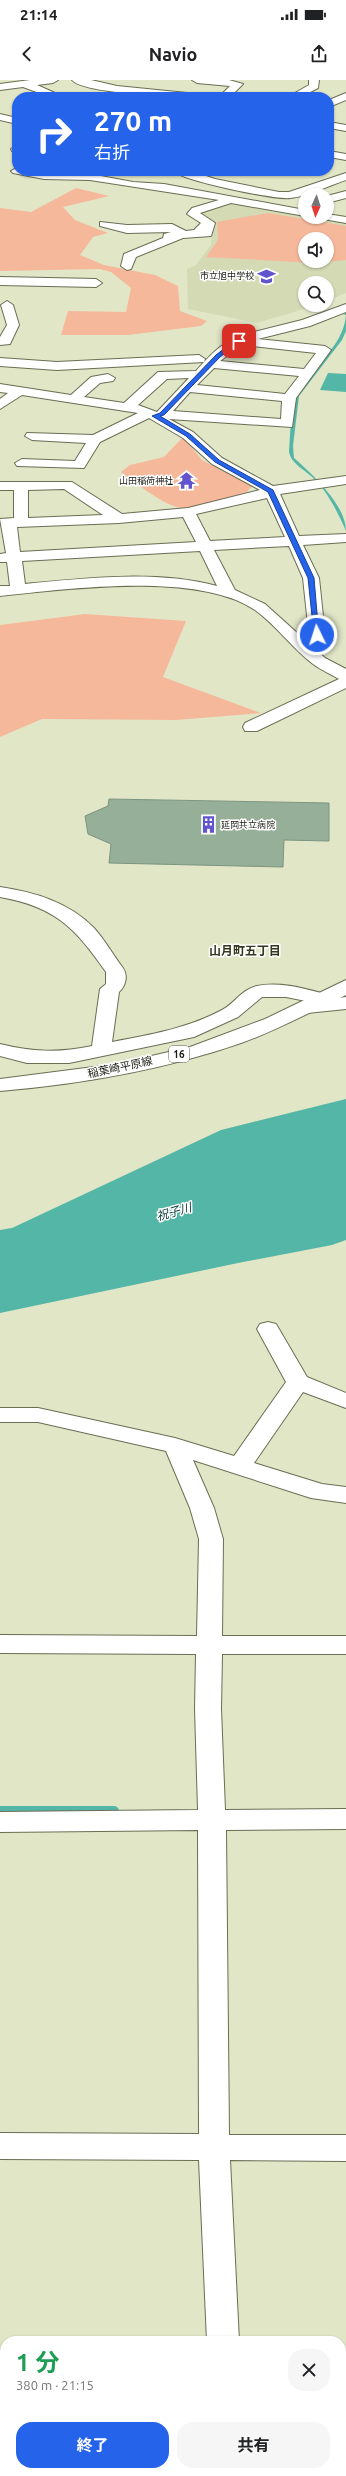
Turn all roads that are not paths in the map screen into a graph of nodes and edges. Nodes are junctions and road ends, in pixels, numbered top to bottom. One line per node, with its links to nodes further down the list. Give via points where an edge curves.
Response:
1 (53, 80): 7 (street)
2 (77, 80): 10 (street, via 117,89)
3 (197, 80): 6 (street)
4 (314, 80): 12 (street, via 314,86)
5 (321, 80): 13 (street, via 321,87)
6 (240, 82): 11 (street)
7 (24, 84): 8 (street); 9 (street)
8 (0, 86)
9 (46, 92)
10 (147, 92)
11 (229, 92)
12 (303, 92)
13 (310, 92)
14 (346, 96): 15 (street)
15 (334, 102)
16 (0, 117): 18 (street)
17 (346, 118): 19 (street)
18 (12, 120)
19 (334, 123)
20 (334, 126): 21 (street)
21 (346, 128)
22 (334, 155): 23 (street)
23 (346, 157)
24 (4, 167): 25 (street)
25 (12, 169)
26 (44, 176): 29 (street, via 90,177)
27 (195, 176): 28 (street, via 212,182 279,195 290,194)
28 (346, 176)
29 (174, 190): 32 (street); 33 (street)
30 (346, 194): 31 (street)
31 (334, 198)
32 (231, 200): 33 (street); 34 (street)
33 (213, 205): 37 (street, via 196,210 193,214)
34 (298, 212)
35 (334, 218): 36 (street)
36 (346, 220)
37 (209, 223): 39 (street, via 198,233); 41 (street)
38 (104, 224): 39 (street, via 127,229 172,228)
39 (183, 234): 40 (street, via 160,237); 42 (street, via 128,256)
40 (126, 235)
41 (206, 241)
42 (127, 266)
43 (0, 281): 44 (street)
44 (96, 283)
45 (7, 305): 48 (street, via 13,325 5,341)
46 (346, 308): 49 (street, via 306,323)
47 (320, 326): 50 (street)
48 (0, 340)
49 (239, 341): 50 (street); 52 (street)
50 (302, 348): 53 (street, via 325,350)
51 (0, 362): 52 (street, via 57,366)
52 (204, 366): 53 (street); 57 (street); 62 (street, via 163,375)
53 (307, 372): 59 (street)
54 (39, 376): 58 (street)
55 (108, 378): 60 (street, via 96,380)
56 (0, 388): 58 (street)
57 (188, 388): 59 (street); 63 (street)
58 (21, 391): 60 (street); 61 (street)
59 (289, 398): 63 (street, via 287,424 256,427)
60 (74, 399): 62 (street)
61 (0, 405)
62 (129, 406): 63 (street)
63 (155, 414): 65 (street); 70 (street, via 188,435 217,461)
64 (32, 436): 65 (street)
65 (95, 439): 66 (street, via 79,466)
66 (22, 463)
67 (346, 480): 70 (street)
68 (0, 486): 69 (street)
69 (21, 486): 72 (street, via 66,485); 73 (street)
70 (271, 491): 71 (street, via 256,497); 75 (street)
71 (188, 512): 72 (street); 76 (street)
72 (119, 519): 73 (street)
73 (10, 523): 77 (street)
74 (345, 538): 75 (street)
75 (293, 541): 76 (street); 81 (street, via 311,578 314,594 317,635)
76 (206, 547): 77 (street); 80 (street)
77 (7, 558): 78 (street)
78 (18, 590): 79 (street); 80 (street, via 151,583 195,585)
79 (0, 591)
80 (228, 592): 81 (street, via 252,601)
81 (306, 648): 82 (street, via 319,660)
82 (346, 676)
83 (346, 682): 84 (street)
84 (251, 727)
85 (0, 892): 88 (street, via 29,897 63,913 88,932 116,972 115,986 110,989)
86 (334, 1002): 88 (street, via 286,992 259,991 231,1013 187,1033); 89 (street, 稲葉崎平原線 / 16, via 244,1035 180,1054 109,1071)
87 (0, 1050): 88 (street, via 27,1057 69,1057)
88 (100, 1051)
89 (0, 1085)
90 (268, 1329): 91 (street)
91 (298, 1382): 92 (street); 95 (street)
92 (346, 1401)
93 (0, 1414): 94 (street, via 38,1415)
94 (176, 1446): 95 (street); 98 (street, via 202,1508 211,1539)
95 (240, 1466): 96 (street, via 320,1492)
96 (346, 1495)
97 (0, 1644): 98 (street)
98 (208, 1644): 99 (street); 101 (street)
99 (346, 1645)
100 (346, 1819): 101 (street)
101 (212, 1820): 102 (street); 104 (street)
102 (0, 1822)
103 (0, 2146): 104 (street)
104 (214, 2148): 105 (street); 106 (street)
105 (346, 2148)
106 (224, 2336)

